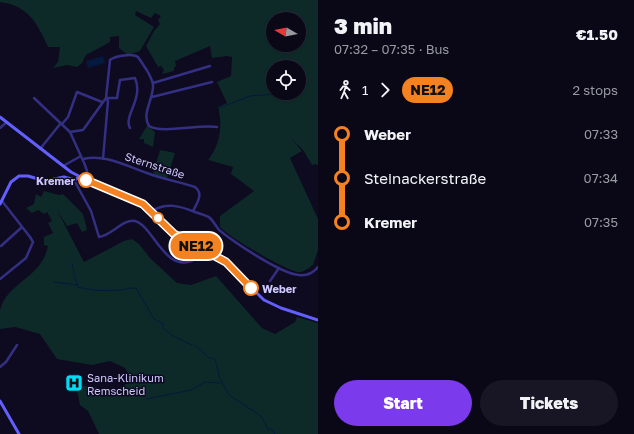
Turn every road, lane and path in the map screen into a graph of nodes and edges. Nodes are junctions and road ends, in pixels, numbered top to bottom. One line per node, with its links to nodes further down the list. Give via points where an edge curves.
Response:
1 (210, 66): 3 (street)
2 (212, 82): 4 (street)
3 (153, 83): 4 (street); 6 (street, via 136,55 114,57 110,60)
4 (152, 97): 13 (street, via 146,118 152,128)
5 (34, 98): 10 (street)
6 (106, 98): 7 (street); 12 (street, via 117,98 120,80 136,79 138,92 128,120); 17 (street, via 108,101)
7 (102, 102): 10 (street, via 77,92 68,117); 14 (street, via 83,130)
8 (0, 117): 9 (main road)
9 (7, 122): 11 (street); 15 (main road)
10 (61, 124): 14 (street); 15 (street)
11 (0, 128)
12 (130, 128)
13 (217, 128)
14 (70, 132): 16 (street)
15 (40, 148): 18 (main road)
16 (82, 158): 17 (street, Sternstraße); 18 (street); 21 (street, via 87,171)
17 (103, 158): 24 (street, Sternstraße, via 195,187 200,196)
18 (62, 166): 19 (main road)
19 (79, 177): 20 (main road); 21 (main road)
20 (74, 180): 22 (main road, via 64,177 45,181 19,176 10,182); 27 (street, via 91,211 99,237 110,234 123,223 134,221 142,226 168,256 184,262)
21 (85, 180): 23 (main road, via 140,202)
22 (1, 203): 25 (street)
23 (152, 211): 24 (street, via 171,205); 32 (main road, via 174,234 226,262 264,300)
24 (193, 211): 29 (street, via 210,218 220,230)
25 (22, 227): 26 (street); 30 (street, via 32,241 31,250 23,262)
26 (1, 246)
27 (196, 259)
28 (318, 267): 29 (street, via 313,272 302,275)
29 (279, 268): 31 (street)
30 (0, 280)
31 (270, 282)
32 (318, 320)
33 (17, 345): 34 (street)
34 (0, 367)
35 (0, 401): 36 (main road)
36 (19, 434)

